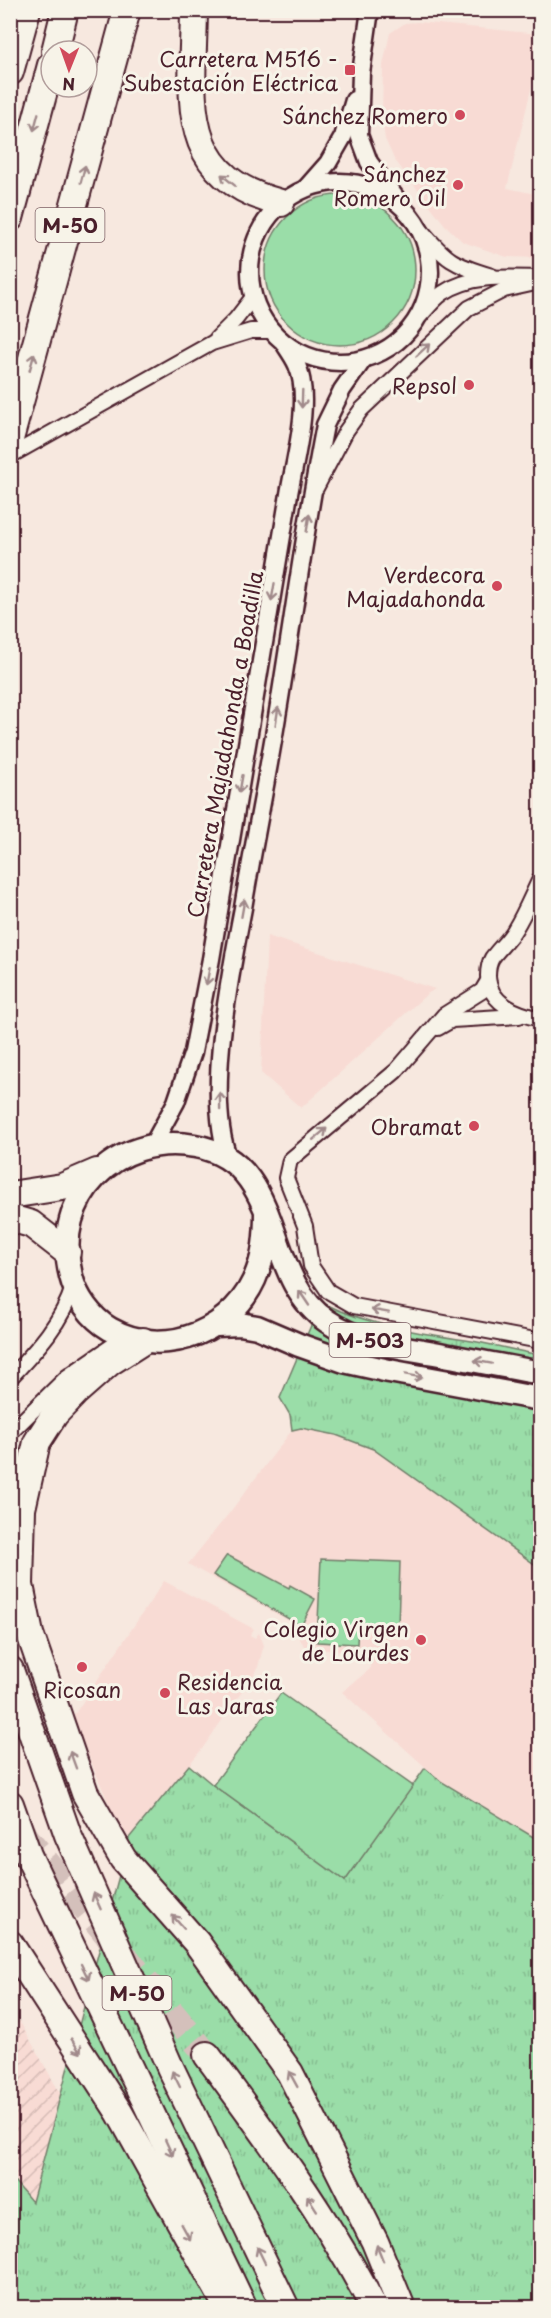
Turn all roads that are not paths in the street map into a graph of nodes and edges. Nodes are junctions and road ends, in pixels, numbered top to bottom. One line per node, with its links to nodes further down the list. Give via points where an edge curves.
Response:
1 (27, 10): 7 (highway)
2 (65, 10): 6 (highway)
3 (127, 10): 23 (highway, M-50, one-way to 3)
4 (194, 10): 11 (highway, one-way to 4, via 248,193 221,175 198,136 193,101)
5 (370, 10): 8 (street)
6 (58, 39)
7 (10, 72)
8 (361, 74): 10 (street, via 343,137 328,163); 12 (street, via 359,135 369,162)
9 (42, 99): 13 (highway, M-50, one-way to 13)
10 (306, 188): 11 (street); 12 (street, via 331,182 357,183 381,191)
11 (281, 203): 17 (street, via 264,222 253,246 249,271)
12 (402, 206): 14 (street)
13 (10, 218)
14 (420, 229): 15 (street, via 451,261); 18 (street, via 430,258 430,288)
15 (494, 277): 16 (street); 18 (street, via 464,283 441,294)
16 (540, 280): 25 (street, one-way to 16, via 346,431 402,369 469,308 504,290)
17 (253, 297): 19 (street); 20 (street)
18 (420, 316): 22 (street, via 399,341)
19 (271, 331): 20 (street, via 252,331); 21 (street)
20 (212, 343): 24 (street)
21 (285, 345): 22 (street, via 309,357 336,363); 31 (street, Carretera Majadahonda a Boadilla, one-way to 31, via 303,386 301,422 193,1052 176,1102)
22 (363, 360): 25 (street, via 325,425)
23 (10, 439)
24 (10, 456)
25 (312, 495): 32 (street, one-way to 25, via 221,1127 222,1041)
26 (540, 879): 27 (street, via 515,929 491,960)
27 (488, 981): 28 (street, via 493,994 506,1008); 30 (street, via 482,991 444,1015)
28 (524, 1016): 29 (street); 30 (street, via 452,1020)
29 (540, 1019)
30 (431, 1032): 41 (street, one-way to 30, via 354,1306 328,1291 312,1266 305,1226 286,1178 290,1160 396,1071)
31 (152, 1146): 32 (highway, M-503, via 195,1146); 33 (highway, M-503, via 121,1155)
32 (229, 1159): 35 (highway, M-503, via 252,1181)
33 (97, 1172): 34 (highway, M-503, via 62,1186); 37 (highway, M-503, via 71,1216)
34 (10, 1195)
35 (266, 1212): 39 (highway, M-503, via 258,1273 243,1300); 42 (highway, M-503, one-way to 35, via 356,1337 326,1321 308,1305 292,1280)
36 (10, 1218): 37 (highway, via 31,1224)
37 (67, 1252): 38 (highway, M-503)
38 (74, 1287): 40 (highway, M-503, via 92,1314 108,1328); 43 (street, via 62,1317)
39 (217, 1325): 40 (highway, M-503, via 178,1340); 44 (highway, M-503, one-way to 44, via 257,1327 344,1361)
40 (134, 1339): 45 (street, via 68,1377); 54 (highway, one-way to 40, via 375,2242 290,2073 197,1943 123,1859 85,1793 30,1634 20,1586 22,1509 37,1442 55,1414)
41 (540, 1341)
42 (540, 1372)
43 (10, 1378)
44 (540, 1399)
45 (13, 1431)
46 (10, 1670): 52 (highway, M-50, one-way to 46, via 170,2067 68,1835)
47 (10, 1804): 51 (highway, M-50, one-way to 51, via 28,1855)
48 (10, 1944): 50 (highway, one-way to 50, via 119,2112)
49 (207, 2055): 53 (highway, one-way to 49, via 349,2259 286,2162)
50 (228, 2307)
51 (244, 2307)
52 (286, 2307)
53 (374, 2307)
54 (402, 2307)

